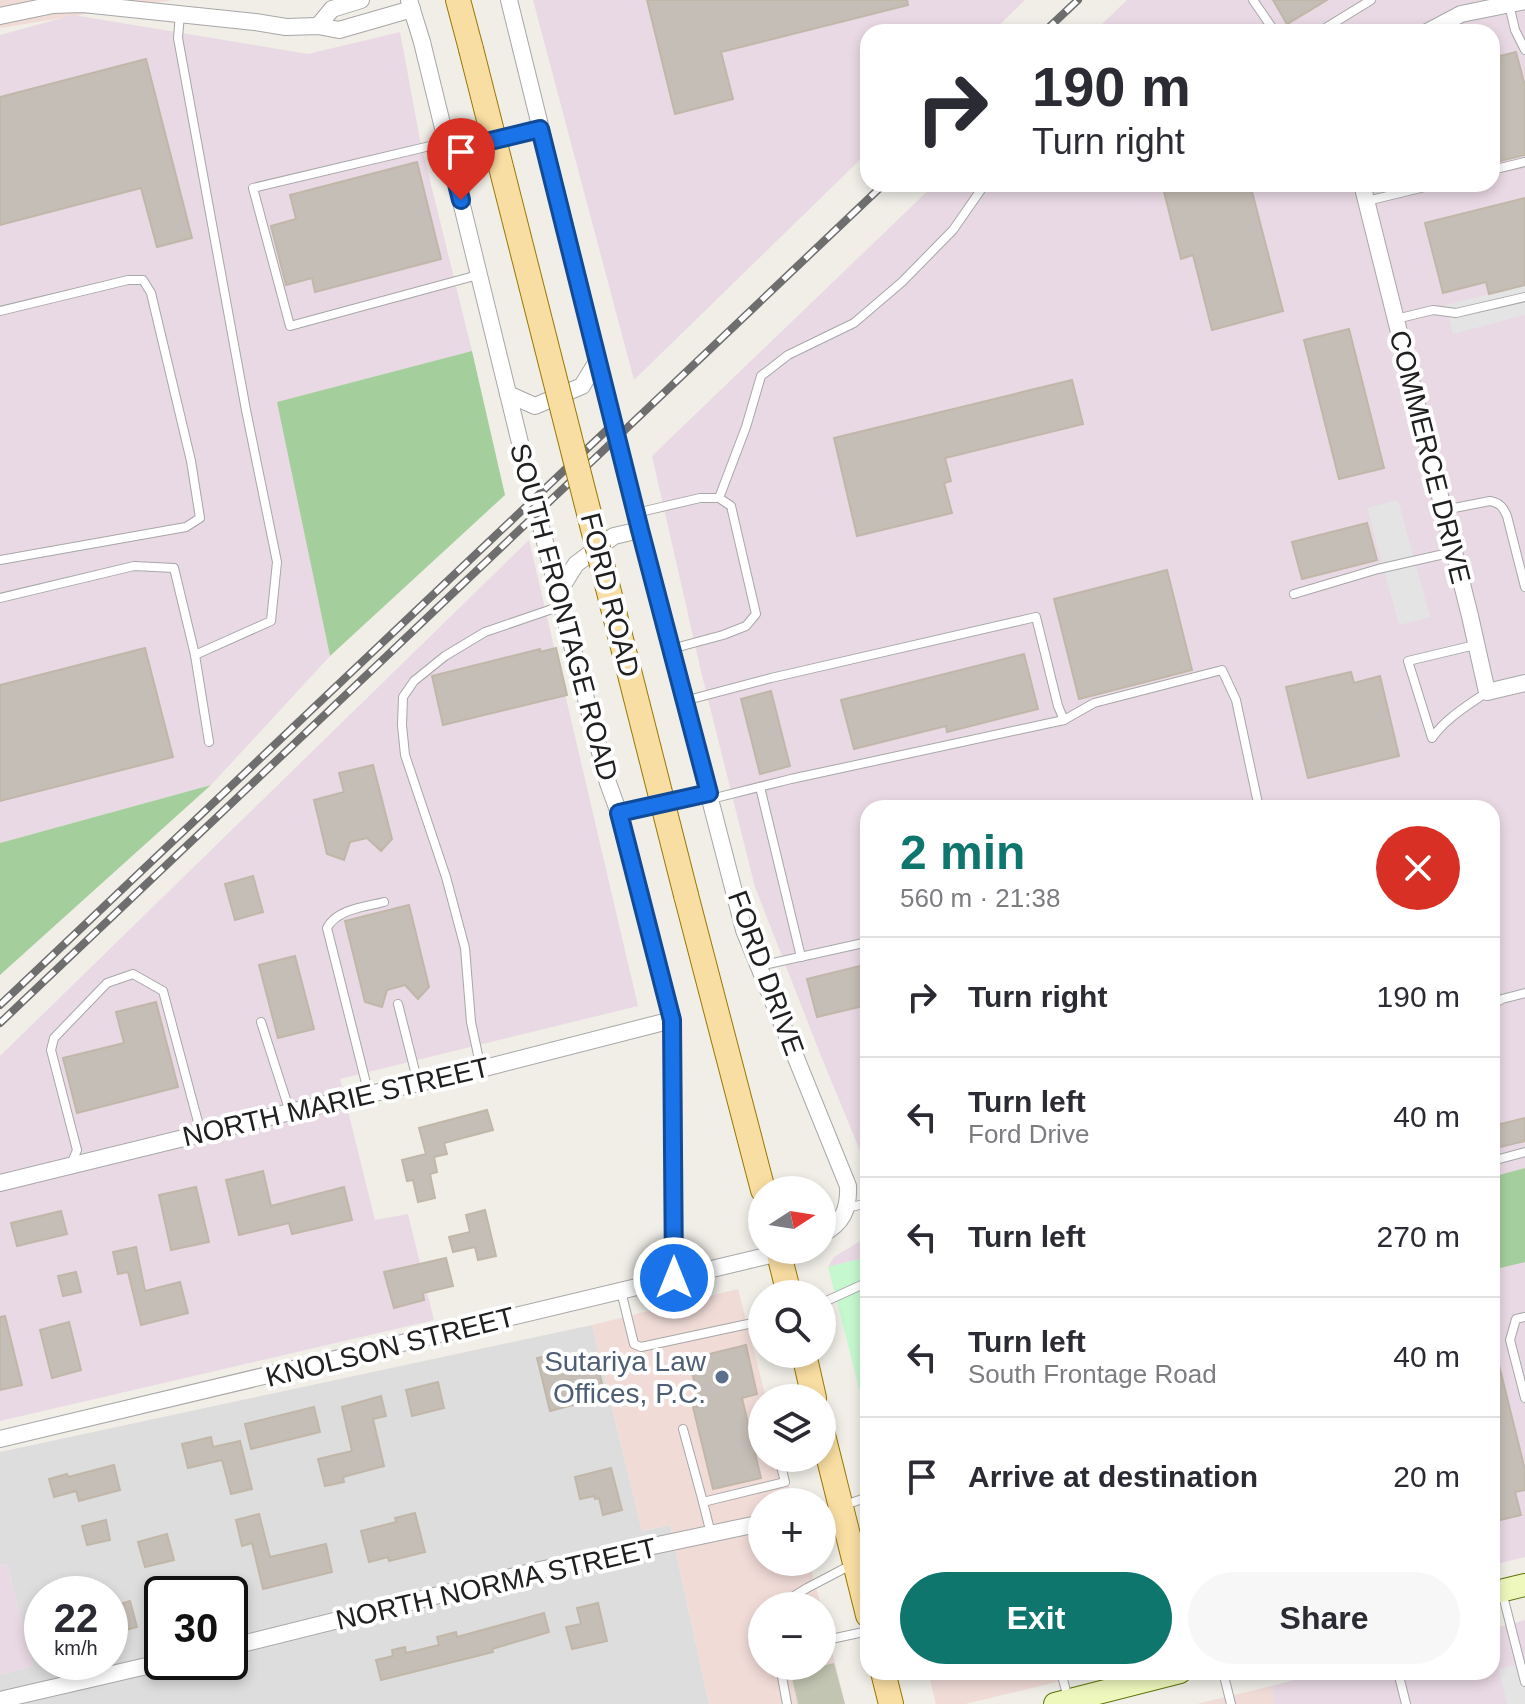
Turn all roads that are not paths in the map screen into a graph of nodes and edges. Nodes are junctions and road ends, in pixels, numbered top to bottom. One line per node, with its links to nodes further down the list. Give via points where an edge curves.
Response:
1 (361, 0): 7 (street)
2 (458, 0): 68 (main road, FORD ROAD, bridge)
3 (509, 0): 16 (street, FORD DRIVE)
4 (1253, 0): 11 (lane)
5 (1371, 0): 12 (lane)
6 (1520, 1): 13 (street, via 1461,14); 15 (lane, via 1515,30)
7 (331, 4): 14 (street)
8 (411, 4): 14 (street, via 339,30); 17 (street, SOUTH FRONTAGE ROAD)
9 (180, 14): 10 (street, via 83,4); 14 (street); 41 (lane, via 178,38 277,562 271,621)
10 (0, 16)
11 (1270, 24)
12 (1332, 24)
13 (1442, 24)
14 (318, 26)
15 (1525, 50)
16 (540, 129): 17 (street); 28 (street, FORD DRIVE)
17 (448, 146): 24 (street, SOUTH FRONTAGE ROAD); 24 (lane, via 253,188 290,326)
18 (1525, 162): 19 (lane)
19 (1500, 168)
20 (979, 192): 30 (lane, via 953,230 854,323 788,355 761,376)
21 (1364, 192): 23 (street, COMMERCE DRIVE)
22 (1405, 192): 23 (lane)
23 (1366, 202): 27 (street, COMMERCE DRIVE)
24 (479, 275): 29 (street, SOUTH FRONTAGE ROAD)
25 (1525, 297): 27 (lane, via 1456,313 1433,310)
26 (0, 311): 34 (lane, via 143,280 151,293 200,518 186,527)
27 (1396, 319): 31 (street, COMMERCE DRIVE)
28 (598, 360): 29 (street, via 582,386 535,406); 32 (street, FORD DRIVE)
29 (508, 394): 38 (street, SOUTH FRONTAGE ROAD)
30 (719, 498): 32 (lane, via 700,498); 40 (lane, via 731,506 756,614 746,626)
31 (1444, 510): 33 (street, COMMERCE DRIVE); 35 (lane, via 1497,502 1507,516)
32 (638, 521): 38 (street, via 576,564); 40 (street, FORD DRIVE)
33 (1454, 551): 36 (lane); 39 (street, COMMERCE DRIVE)
34 (0, 560)
35 (1525, 587)
36 (1294, 594)
37 (0, 598): 41 (lane, via 134,566 174,568)
38 (559, 600): 50 (street, SOUTH FRONTAGE ROAD); 60 (lane, via 445,656 403,697 405,755 465,948)
39 (1475, 645): 43 (street, COMMERCE DRIVE); 43 (lane, via 1408,661 1432,738 1449,718)
40 (671, 649): 44 (street, FORD DRIVE)
41 (195, 655): 46 (lane)
42 (1525, 683): 43 (street)
43 (1487, 692)
44 (684, 701): 45 (lane, via 1036,617); 48 (street, FORD DRIVE)
45 (1064, 720): 47 (lane); 49 (lane, via 1094,703 1222,670 1236,700)
46 (209, 742)
47 (760, 787): 48 (lane); 53 (lane)
48 (710, 796): 50 (street); 54 (street, FORD DRIVE, via 744,930)
49 (1257, 800)
50 (619, 813): 58 (street, SOUTH FRONTAGE ROAD)
51 (384, 902): 62 (lane, via 346,912 327,928)
52 (860, 944): 53 (lane)
53 (801, 957): 54 (lane)
54 (759, 966): 71 (street, FORD DRIVE, via 846,1177)
55 (1525, 993): 56 (lane)
56 (1500, 1000)
57 (398, 1004): 61 (lane)
58 (672, 1020): 60 (street, NORTH MARIE STREET); 74 (street, SOUTH FRONTAGE ROAD)
59 (261, 1022): 63 (lane)
60 (481, 1069): 61 (street, NORTH MARIE STREET)
61 (418, 1083): 62 (street, NORTH MARIE STREET)
62 (369, 1095): 63 (street, NORTH MARIE STREET)
63 (290, 1112): 64 (street, NORTH MARIE STREET)
64 (201, 1134): 67 (street, NORTH MARIE STREET); 67 (lane, via 163,991 133,974 107,983 54,1038 51,1050 77,1150)
65 (1525, 1152): 66 (lane)
66 (1500, 1159)
67 (71, 1165): 69 (street, NORTH MARIE STREET)
68 (759, 1176)
69 (0, 1183)
70 (860, 1205): 71 (lane)
71 (847, 1208): 72 (street)
72 (836, 1225)
73 (748, 1259): 74 (street, KNOLSON STREET)
74 (674, 1278): 76 (street, KNOLSON STREET)
75 (860, 1286): 77 (lane)
76 (621, 1291): 79 (lane, via 634,1344 641,1347); 82 (street, KNOLSON STREET)
77 (836, 1297)
78 (1525, 1317): 80 (lane, via 1516,1319 1510,1340)
79 (748, 1324)
80 (1525, 1398)
81 (683, 1429): 85 (lane)
82 (0, 1439)
83 (782, 1472): 85 (lane, via 785,1482)
84 (860, 1499): 86 (lane)
85 (703, 1502): 89 (lane)
86 (836, 1507)
87 (836, 1517): 90 (main road)
88 (748, 1526): 89 (street, NORTH NORMA STREET)
89 (711, 1534): 98 (street, NORTH NORMA STREET, via 535,1571)
90 (855, 1549): 91 (main road); 94 (lane)
91 (860, 1574)
92 (1525, 1585): 93 (street)
93 (1500, 1591)
94 (801, 1592)
95 (1500, 1602): 106 (lane)
96 (860, 1633): 97 (lane)
97 (836, 1638)
98 (248, 1643)
99 (144, 1667): 107 (street)
100 (783, 1680): 109 (lane)
101 (885, 1680): 110 (main road)
102 (1062, 1680): 108 (lane)
103 (1150, 1680): 108 (street)
104 (1225, 1680): 111 (lane)
105 (1400, 1680): 112 (lane)
106 (1525, 1682)
107 (4, 1699)
108 (1064, 1703)
109 (787, 1704)
110 (891, 1704)
111 (1231, 1704)
112 (1406, 1704)

